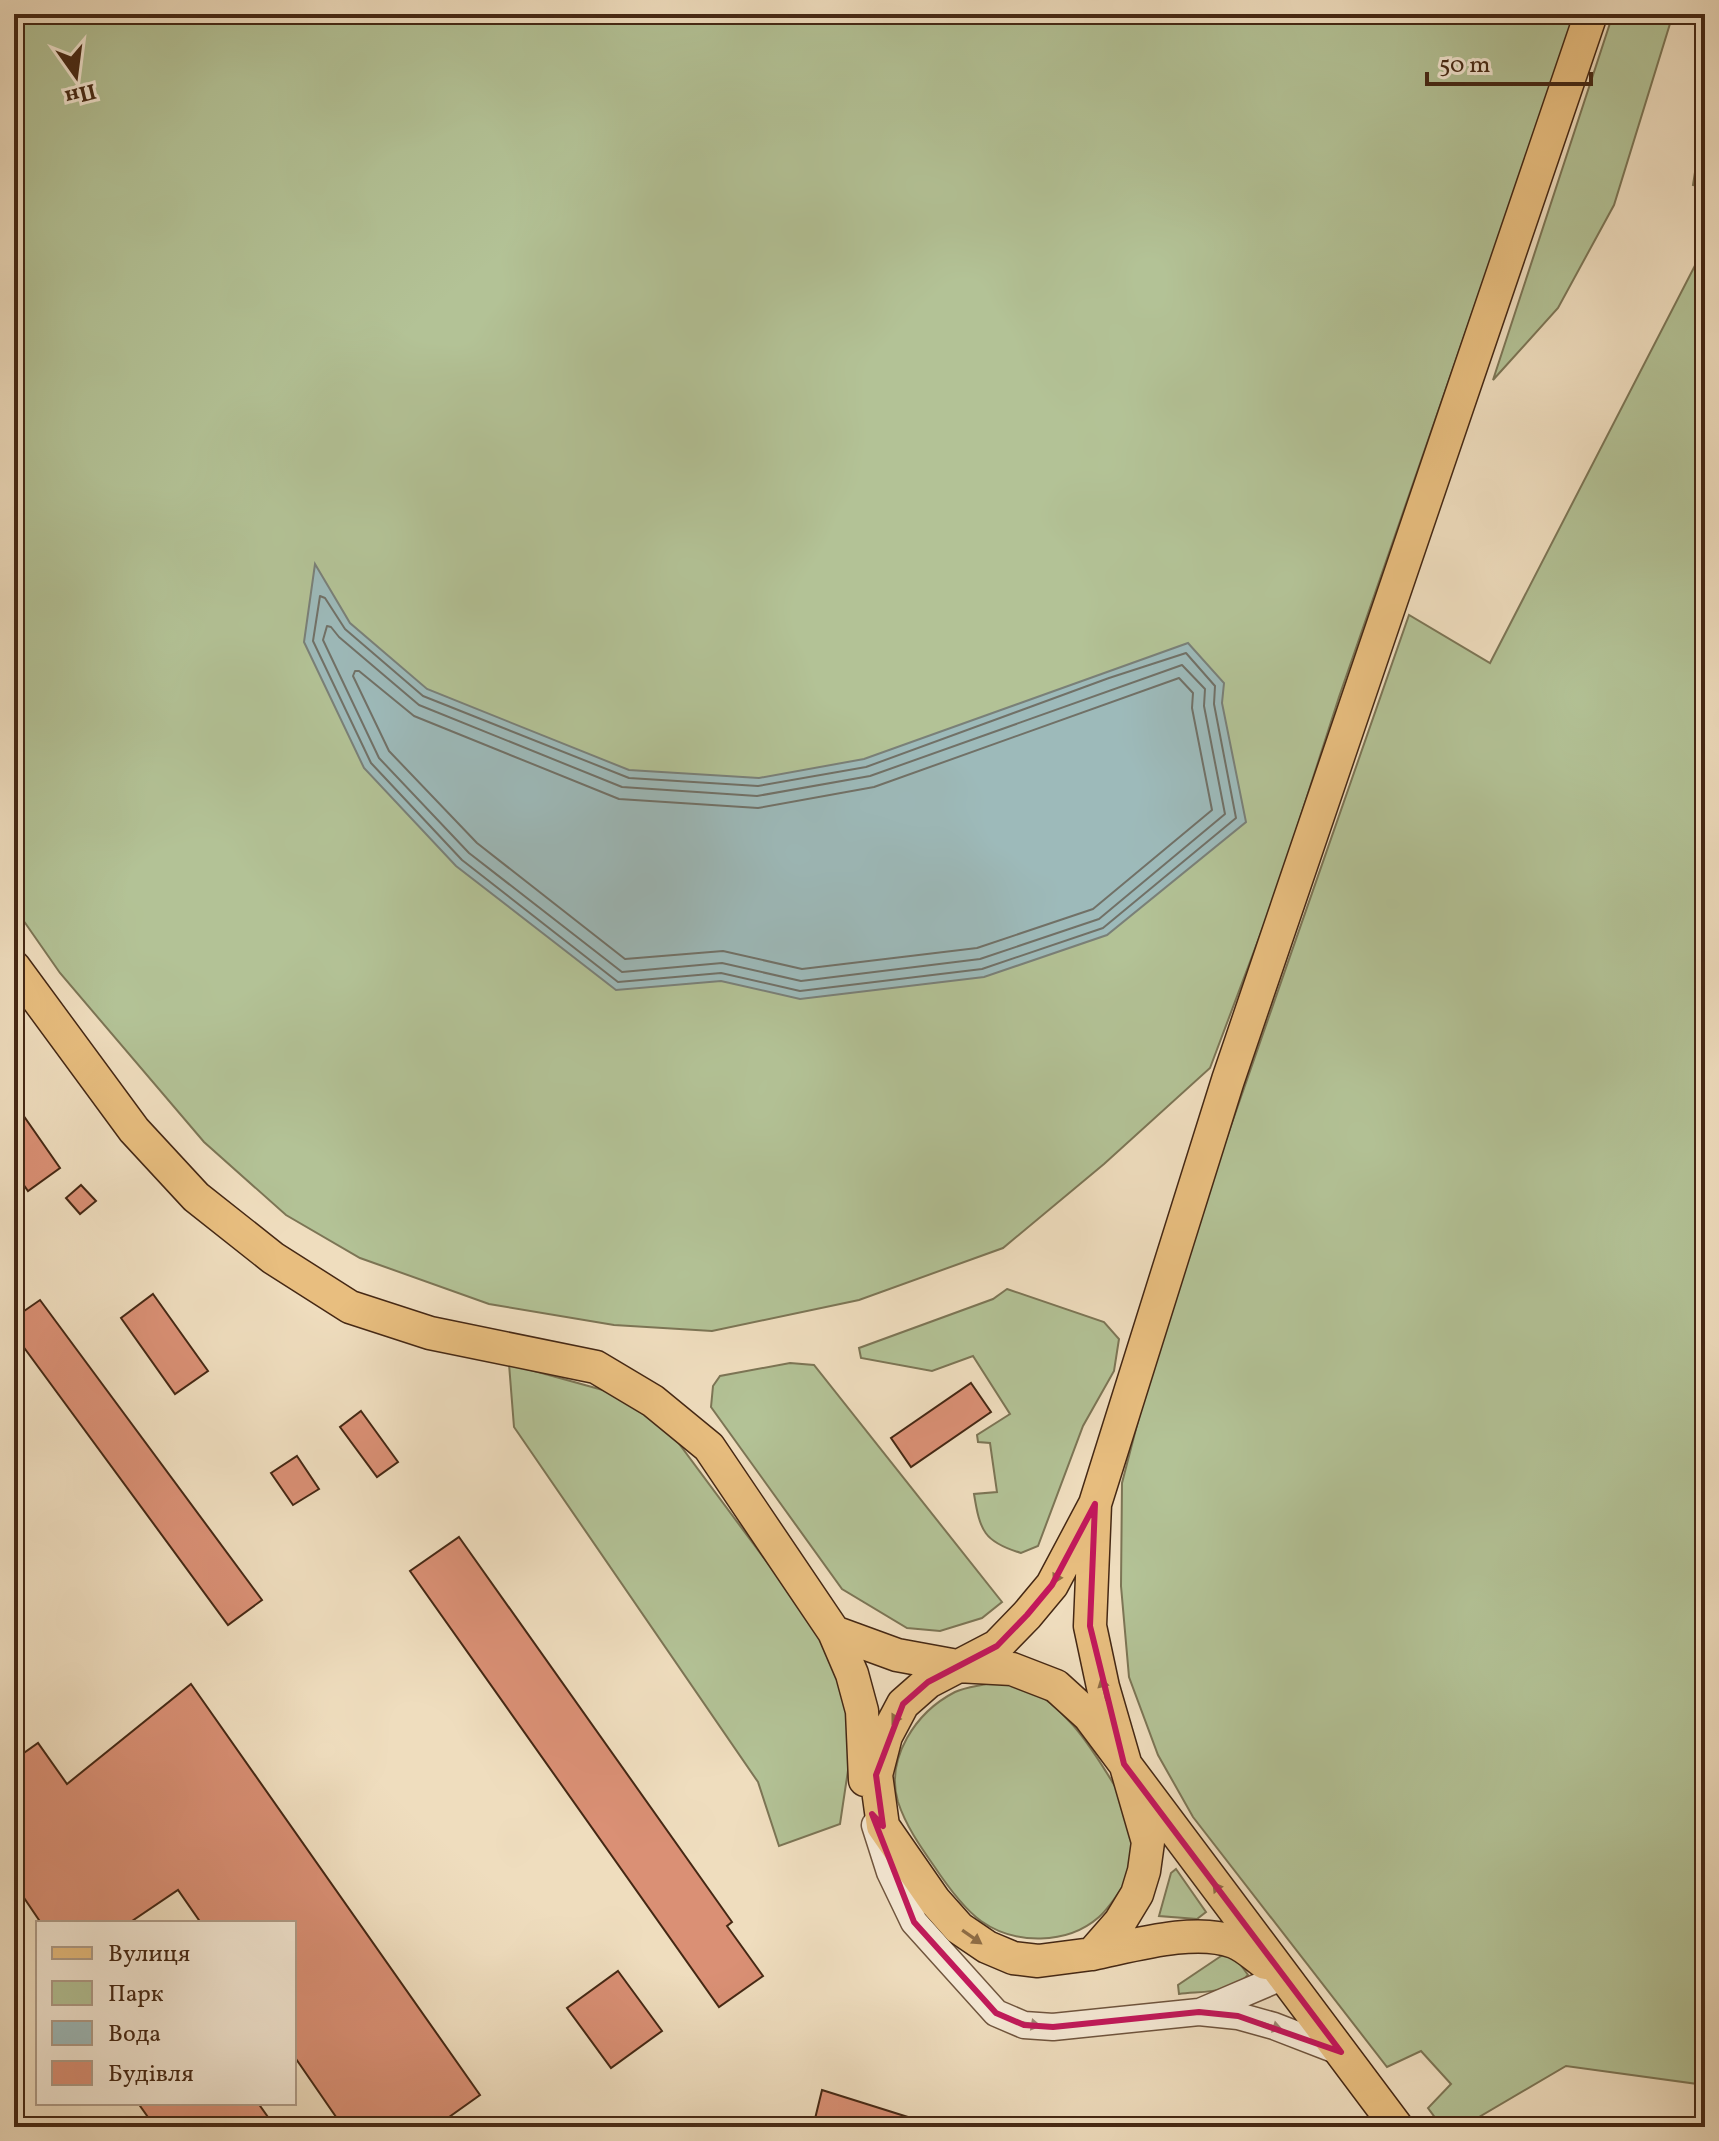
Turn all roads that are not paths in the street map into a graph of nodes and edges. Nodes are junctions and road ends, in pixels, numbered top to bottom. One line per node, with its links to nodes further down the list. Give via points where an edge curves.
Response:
1 (1591, 14): 3 (main road, via 1228,1080)
2 (14, 967): 4 (main road, via 134,1130 196,1197 273,1258 350,1307 430,1333 596,1367 653,1401 709,1447)
3 (1095, 1504): 5 (main road, one-way to 5, via 1044,1595 997,1646); 6 (main road, one-way to 3, via 1090,1626)
4 (834, 1632): 5 (main road, via 897,1655); 7 (main road, via 862,1711 866,1784)
5 (957, 1666): 6 (main road, via 1012,1669 1056,1686 1089,1716); 7 (main road, one-way to 7, via 903,1704 886,1736 876,1775)
6 (1124, 1764): 8 (main road, via 1148,1842 1144,1871 1120,1922); 9 (main road, one-way to 6)
7 (878, 1820): 8 (main road, one-way to 8, via 935,1901 959,1928 987,1947 1038,1961); 10 (street, one-way to 10, via 890,1872 914,1922 996,2013 1024,2025 1053,2027)
8 (1092, 1954): 9 (main road, via 1209,1936 1236,1942)
9 (1284, 1976): 10 (street); 11 (main road)
10 (1199, 2012): 11 (street, one-way to 11, via 1238,2016)
11 (1341, 2052): 12 (main road)
12 (1397, 2127)

